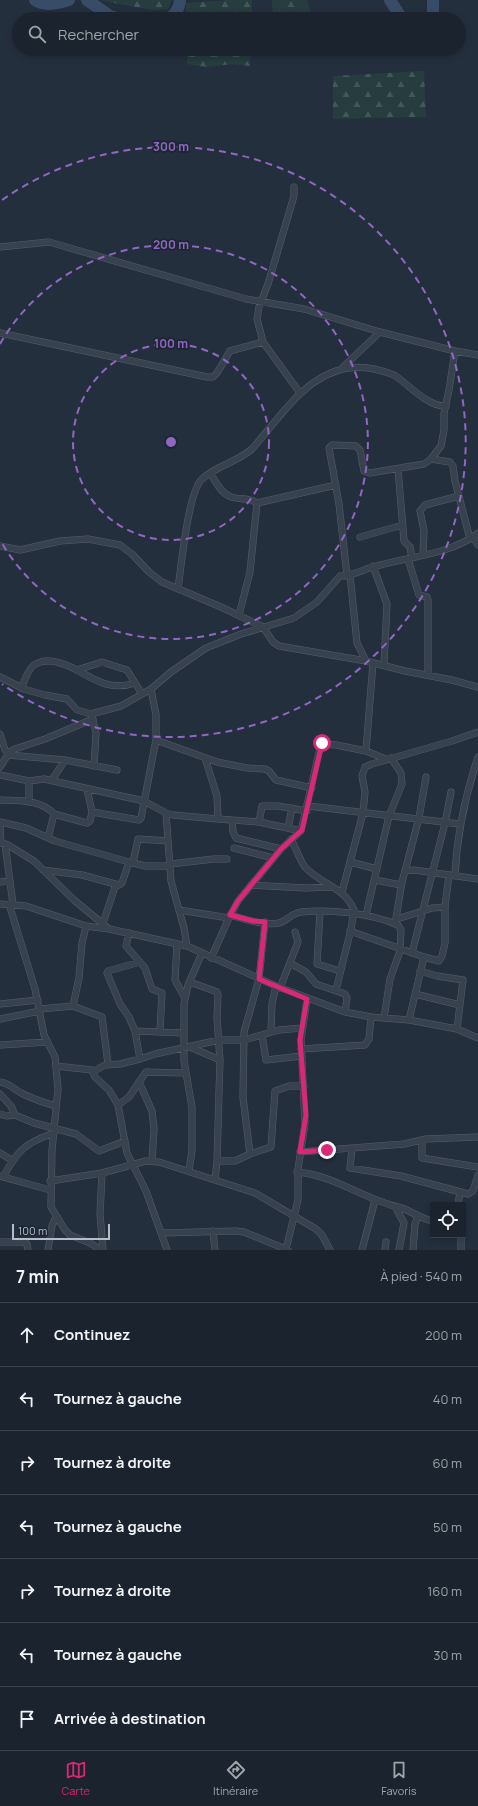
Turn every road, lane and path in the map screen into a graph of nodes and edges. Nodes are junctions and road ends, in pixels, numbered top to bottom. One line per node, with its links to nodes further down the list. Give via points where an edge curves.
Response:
1 (294, 187): 3 (street, via 294,196)
2 (0, 247): 3 (street, via 49,242)
3 (261, 302): 4 (street, via 304,308); 6 (street, via 257,319)
4 (380, 332): 7 (street); 9 (street)
5 (0, 333): 6 (street, via 207,377 213,377 217,373 230,351)
6 (263, 342): 10 (street)
7 (455, 351): 8 (street); 11 (street)
8 (478, 355)
9 (342, 368): 10 (street); 11 (street, via 368,368 387,372 425,399)
10 (300, 392): 14 (street, via 252,449)
11 (446, 406): 12 (street, via 441,446)
12 (431, 459): 13 (street, via 424,464); 16 (street, via 451,463)
13 (398, 469): 15 (street, via 366,473 360,450 356,446 332,444 329,448); 18 (street)
14 (210, 473): 17 (street, via 228,496 247,498); 27 (street, via 199,483 194,497)
15 (336, 485): 17 (street); 26 (street)
16 (459, 496): 19 (street, via 468,526); 23 (street, via 425,505 420,511 424,532)
17 (257, 503): 28 (street, via 250,572)
18 (403, 525): 20 (street); 24 (street, via 404,541 410,547)
19 (474, 536): 21 (street); 23 (street, via 452,547)
20 (360, 537)
21 (478, 545)
22 (0, 546): 27 (street, via 20,550 76,539 120,545 162,582)
23 (424, 555): 24 (street)
24 (410, 558): 25 (street); 33 (street, via 419,595 427,597 428,600)
25 (373, 566): 26 (street); 31 (street, via 387,604)
26 (348, 575): 29 (street, via 340,576 317,602 294,618); 30 (street, via 357,643)
27 (178, 589): 28 (street)
28 (239, 615): 29 (street)
29 (263, 627): 30 (street, via 273,642 279,646); 38 (street, via 206,648)
30 (369, 662): 31 (street); 44 (street)
31 (384, 665): 33 (street)
32 (77, 670): 35 (street, via 105,685 121,686); 35 (street, via 102,662 124,668); 37 (street, via 52,661 36,664 29,671)
33 (428, 674): 36 (street)
34 (0, 677): 37 (street)
35 (135, 683): 39 (street)
36 (478, 687)
37 (22, 688): 40 (street, via 67,699 77,710)
38 (151, 689): 39 (street); 43 (street, via 156,710)
39 (142, 694): 40 (street, via 121,706)
40 (92, 717): 45 (street); 50 (street, via 96,733)
41 (478, 732): 48 (street)
42 (0, 734): 45 (street, via 5,750)
43 (156, 740): 47 (street); 62 (street)
44 (366, 751): 48 (street); 58 (street, via 322,744)
45 (9, 754): 49 (street); 51 (street)
46 (478, 756): 53 (street)
47 (205, 758): 58 (street, via 232,765 265,769 276,780); 72 (street, via 218,796)
48 (388, 759): 67 (street, via 368,765 364,770 362,779 365,792); 70 (street, via 399,770 402,779 402,786)
49 (65, 760): 50 (street); 56 (street)
50 (94, 766): 52 (street)
51 (0, 768)
52 (117, 770)
53 (475, 773): 77 (street)
54 (0, 775): 57 (street)
55 (426, 776): 71 (street)
56 (52, 780): 57 (street, via 42,778); 59 (street)
57 (29, 781): 63 (street)
58 (312, 788): 65 (street)
59 (87, 789): 62 (street); 66 (street)
60 (451, 792): 76 (street)
61 (0, 800): 63 (street)
62 (144, 801): 66 (street, via 139,820); 68 (street)
63 (29, 802): 69 (street, via 40,805)
64 (292, 808): 65 (street); 75 (street, via 262,806); 79 (street)
65 (308, 808): 67 (street); 80 (street)
66 (92, 812): 69 (street, via 87,823)
67 (362, 812): 70 (street); 90 (street)
68 (166, 813): 72 (street); 83 (street)
69 (54, 814): 81 (street)
70 (389, 816): 71 (street); 92 (street)
71 (419, 818): 76 (street); 94 (street)
72 (218, 819): 73 (street)
73 (232, 820): 75 (street); 86 (street, via 236,838)
74 (0, 822): 81 (street, via 26,828)
75 (258, 822): 79 (street)
76 (445, 823): 77 (street); 95 (street)
77 (460, 824): 96 (street)
78 (0, 827): 84 (street)
79 (288, 828): 80 (street)
80 (302, 830): 82 (street)
81 (48, 838): 89 (street)
82 (291, 839): 86 (street); 104 (street, via 305,867)
83 (168, 841): 89 (street, via 138,839); 91 (street)
84 (2, 843): 93 (street, via 34,861); 99 (street)
85 (234, 848): 87 (street)
86 (281, 849): 87 (street)
87 (273, 858): 102 (street)
88 (228, 860): 91 (street, via 214,859)
89 (131, 862): 91 (street, via 145,866); 101 (street, via 122,883)
90 (350, 862): 92 (street); 105 (street)
91 (170, 865): 109 (street, via 171,881)
92 (377, 869): 98 (street)
93 (43, 870): 101 (street, via 82,875); 117 (street)
94 (405, 871): 95 (street); 103 (street)
95 (431, 873): 96 (street); 110 (street)
96 (452, 876): 97 (street); 108 (street)
97 (478, 879)
98 (375, 880): 103 (street); 113 (street)
99 (10, 881): 100 (street); 107 (street)
100 (0, 882)
101 (116, 884): 117 (street)
102 (251, 885): 104 (street, via 304,888); 114 (street)
103 (402, 885): 115 (street)
104 (332, 886): 105 (street)
105 (342, 892): 112 (street, via 351,903)
106 (0, 904): 107 (street)
107 (11, 904): 118 (street, via 40,910); 141 (street)
108 (445, 907): 110 (street); 128 (street, via 445,943 442,956 438,961)
109 (179, 910): 114 (street); 124 (street)
110 (423, 910): 115 (street); 127 (street)
111 (320, 912): 112 (street); 116 (street, via 296,912 279,923); 132 (street, via 317,964)
112 (354, 913): 113 (street); 121 (street)
113 (366, 915): 115 (street)
114 (230, 916): 116 (street); 129 (street)
115 (396, 921): 125 (street, via 401,930)
116 (265, 922): 134 (street)
117 (103, 923): 119 (street)
118 (86, 926): 119 (street); 144 (street)
119 (109, 929): 122 (street)
120 (295, 932): 131 (street, via 298,942)
121 (350, 932): 125 (street); 132 (street)
122 (128, 933): 123 (street); 130 (street, via 126,945)
123 (177, 944): 124 (street); 139 (street, via 174,980)
124 (187, 946): 126 (street)
125 (399, 949): 127 (street); 149 (street, via 388,989)
126 (202, 953): 129 (street); 135 (street)
127 (412, 953): 128 (street)
128 (424, 957): 133 (street)
129 (211, 958): 134 (street)
130 (140, 962): 153 (street, via 107,972); 154 (street, via 147,972 152,989 162,993)
131 (290, 963): 136 (street); 137 (street, via 306,972 315,984)
132 (340, 971): 137 (street)
133 (420, 971): 138 (street); 143 (street, via 463,980)
134 (259, 979): 136 (street); 160 (street, via 245,1027)
135 (190, 982): 139 (street); 159 (street, via 217,992)
136 (278, 987): 140 (street); 155 (street, via 272,1004)
137 (336, 990): 146 (street, via 347,996)
138 (415, 994): 143 (street); 150 (street)
139 (185, 998): 156 (street)
140 (307, 999): 146 (street); 151 (street)
141 (38, 1000): 142 (street); 145 (street)
142 (0, 1004)
143 (460, 1005): 152 (street)
144 (73, 1006): 145 (street); 168 (street, via 102,1017)
145 (40, 1010): 148 (street); 161 (street)
146 (345, 1012): 147 (street)
147 (371, 1017): 149 (street); 164 (street, via 369,1039 365,1045)
148 (0, 1018)
149 (384, 1018): 150 (street)
150 (409, 1020): 152 (street)
151 (302, 1028): 155 (street); 164 (street)
152 (457, 1029): 158 (street)
153 (135, 1031): 154 (street); 166 (street)
154 (160, 1031): 156 (street)
155 (271, 1032): 157 (street)
156 (184, 1033): 163 (street)
157 (262, 1035): 160 (street); 165 (street, via 266,1060)
158 (478, 1038)
159 (219, 1040): 160 (street); 163 (street); 167 (street)
160 (244, 1040): 187 (street, via 243,1102)
161 (46, 1042): 162 (street); 169 (street, via 54,1053)
162 (0, 1045)
163 (187, 1048): 166 (street, via 155,1054); 167 (street); 171 (street)
164 (301, 1049): 165 (street)
165 (302, 1056): 174 (street)
166 (140, 1060): 168 (street)
167 (220, 1060): 190 (street)
168 (108, 1064): 170 (street)
169 (56, 1066): 170 (street); 177 (street)
170 (94, 1071): 176 (street, via 95,1077 109,1090)
171 (185, 1073): 173 (street, via 148,1072); 193 (street, via 192,1107 192,1150)
172 (0, 1082): 177 (street, via 8,1084 22,1094)
173 (139, 1082): 176 (street, via 129,1097); 189 (street, via 152,1111)
174 (304, 1086): 185 (street, via 305,1120); 187 (street, via 289,1086 275,1091 271,1146)
175 (0, 1094): 179 (street)
176 (118, 1105): 183 (street)
177 (56, 1106): 180 (street)
178 (0, 1114): 179 (street)
179 (15, 1115): 180 (street)
180 (54, 1130): 183 (street, via 83,1138 99,1151); 188 (street, via 28,1144); 199 (street)
181 (478, 1137): 182 (street)
182 (422, 1140): 184 (street, via 408,1144); 192 (street, via 422,1158)
183 (125, 1141): 191 (street, via 127,1154)
184 (352, 1148): 185 (street); 201 (street, via 351,1168 401,1176)
185 (300, 1152): 194 (street)
186 (0, 1153): 188 (street)
187 (250, 1154): 190 (street, via 235,1161)
188 (13, 1161): 197 (street)
189 (152, 1161): 191 (street); 193 (street)
190 (217, 1161): 198 (street)
191 (133, 1165): 195 (street); 210 (street)
192 (478, 1167)
193 (189, 1171): 198 (street)
194 (298, 1172): 202 (street, via 334,1181); 205 (street)
195 (102, 1173): 199 (street); 216 (street)
196 (478, 1175): 201 (street, via 471,1193)
197 (2, 1177): 200 (street)
198 (215, 1180): 205 (street, via 255,1193)
199 (50, 1181): 200 (street)
200 (50, 1190): 207 (street, via 51,1207)
201 (460, 1192): 203 (street)
202 (375, 1200): 204 (street); 221 (street)
203 (458, 1202)
204 (398, 1207): 206 (street); 223 (street, via 404,1223)
205 (295, 1215): 219 (street); 220 (street, via 316,1229)
206 (418, 1216): 208 (street); 224 (street)
207 (56, 1217): 215 (street); 216 (street, via 70,1235)
208 (430, 1220)
209 (213, 1231): 210 (street); 218 (street); 219 (street, via 244,1232)
210 (161, 1232): 217 (street)
211 (460, 1238): 225 (street)
212 (0, 1242): 214 (street, via 23,1242)
213 (386, 1242): 222 (street)
214 (28, 1250)
215 (48, 1250)
216 (102, 1250)
217 (167, 1250)
218 (215, 1250)
219 (287, 1250)
220 (330, 1250)
221 (362, 1250)
222 (385, 1250)
223 (399, 1250)
224 (413, 1250)
225 (460, 1250)

